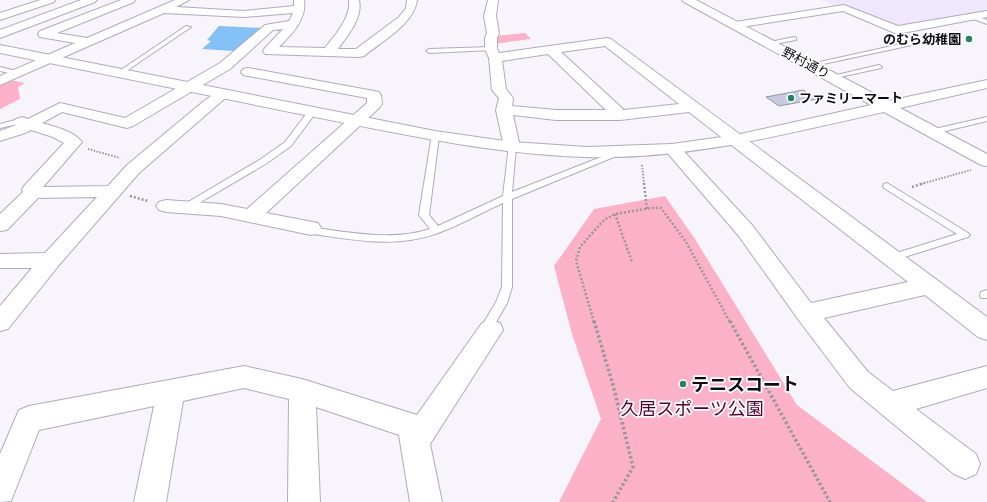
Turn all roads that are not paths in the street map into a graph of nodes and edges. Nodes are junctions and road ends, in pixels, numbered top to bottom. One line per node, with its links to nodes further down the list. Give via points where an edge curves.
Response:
1 (50, 0): 13 (street)
2 (91, 0): 18 (street)
3 (130, 0): 20 (street, via 44,34)
4 (184, 0): 10 (street)
5 (354, 0): 26 (street, via 356,7 353,16)
6 (412, 0): 26 (street, via 412,8 403,19 359,53)
7 (493, 0): 27 (street, via 490,16)
8 (688, 0): 16 (street, 野村通り)
9 (300, 4): 10 (street, via 244,14); 15 (street)
10 (162, 10): 20 (street)
11 (987, 14): 12 (street)
12 (973, 17): 14 (lane); 16 (street, via 897,30 844,8)
13 (0, 18)
14 (987, 22)
15 (292, 24): 26 (street, via 269,51); 38 (street, via 269,28 231,62)
16 (735, 25): 21 (street, 野村通り)
17 (188, 27): 34 (lane)
18 (0, 34)
19 (794, 39): 21 (lane)
20 (87, 42): 28 (street)
21 (768, 43): 29 (street, 野村通り)
22 (910, 44): 29 (lane)
23 (0, 49): 28 (street)
24 (551, 50): 27 (street); 40 (street, via 607,42); 44 (street)
25 (429, 51): 27 (lane)
26 (329, 52)
27 (493, 53): 42 (street, via 499,90 506,98)
28 (49, 59): 33 (street); 34 (street)
29 (809, 65): 35 (street, 野村通り)
30 (879, 67): 35 (lane)
31 (0, 69): 33 (lane)
32 (248, 72): 46 (street, via 374,95 375,104)
33 (18, 73): 36 (street)
34 (120, 73): 38 (street)
35 (832, 77): 41 (street, 野村通り)
36 (0, 82)
37 (987, 84): 41 (street)
38 (188, 86): 39 (street); 47 (street, via 127,123 60,107)
39 (223, 94): 43 (street); 58 (street, via 139,164)
40 (693, 107): 44 (street); 52 (street)
41 (886, 107): 49 (street, 野村通り); 52 (street)
42 (504, 110): 44 (street, via 556,115); 53 (street)
43 (314, 111): 46 (street); 62 (lane, via 288,144)
44 (620, 115)
45 (987, 119): 49 (lane)
46 (358, 120): 51 (street); 63 (street)
47 (24, 122): 48 (lane); 50 (street); 59 (street, via 74,142 31,190)
48 (0, 126)
49 (933, 132): 56 (street, 野村通り)
50 (0, 136)
51 (435, 136): 53 (street); 66 (lane, via 424,215)
52 (736, 140): 54 (street); 67 (street)
53 (512, 147): 55 (street, via 587,152); 60 (lane)
54 (672, 149): 55 (street); 71 (street, via 744,230)
55 (632, 151): 60 (lane)
56 (987, 161)
57 (886, 186): 67 (lane, via 965,235)
58 (112, 191): 59 (street); 68 (street)
59 (33, 194): 64 (street)
60 (508, 197): 66 (lane); 73 (lane, via 507,287 489,324)
61 (166, 206): 62 (street)
62 (186, 207): 63 (street)
63 (251, 216): 65 (street)
64 (0, 225)
65 (311, 228): 66 (lane, via 313,231 390,238 406,238)
66 (436, 230)
67 (891, 258): 70 (street)
68 (51, 260): 69 (street); 72 (street)
69 (0, 261)
70 (928, 286): 71 (street); 74 (street)
71 (806, 313): 78 (street, via 859,380)
72 (0, 322)
73 (491, 330): 79 (street)
74 (987, 330)
75 (987, 377): 78 (street)
76 (171, 391): 77 (street, via 244,377); 81 (street, via 29,419); 82 (street)
77 (302, 391): 79 (street, via 412,426); 83 (street)
78 (890, 404): 80 (street)
79 (415, 441): 84 (street)
80 (965, 464)
81 (0, 490)
82 (150, 502)
83 (304, 502)
84 (426, 502)

